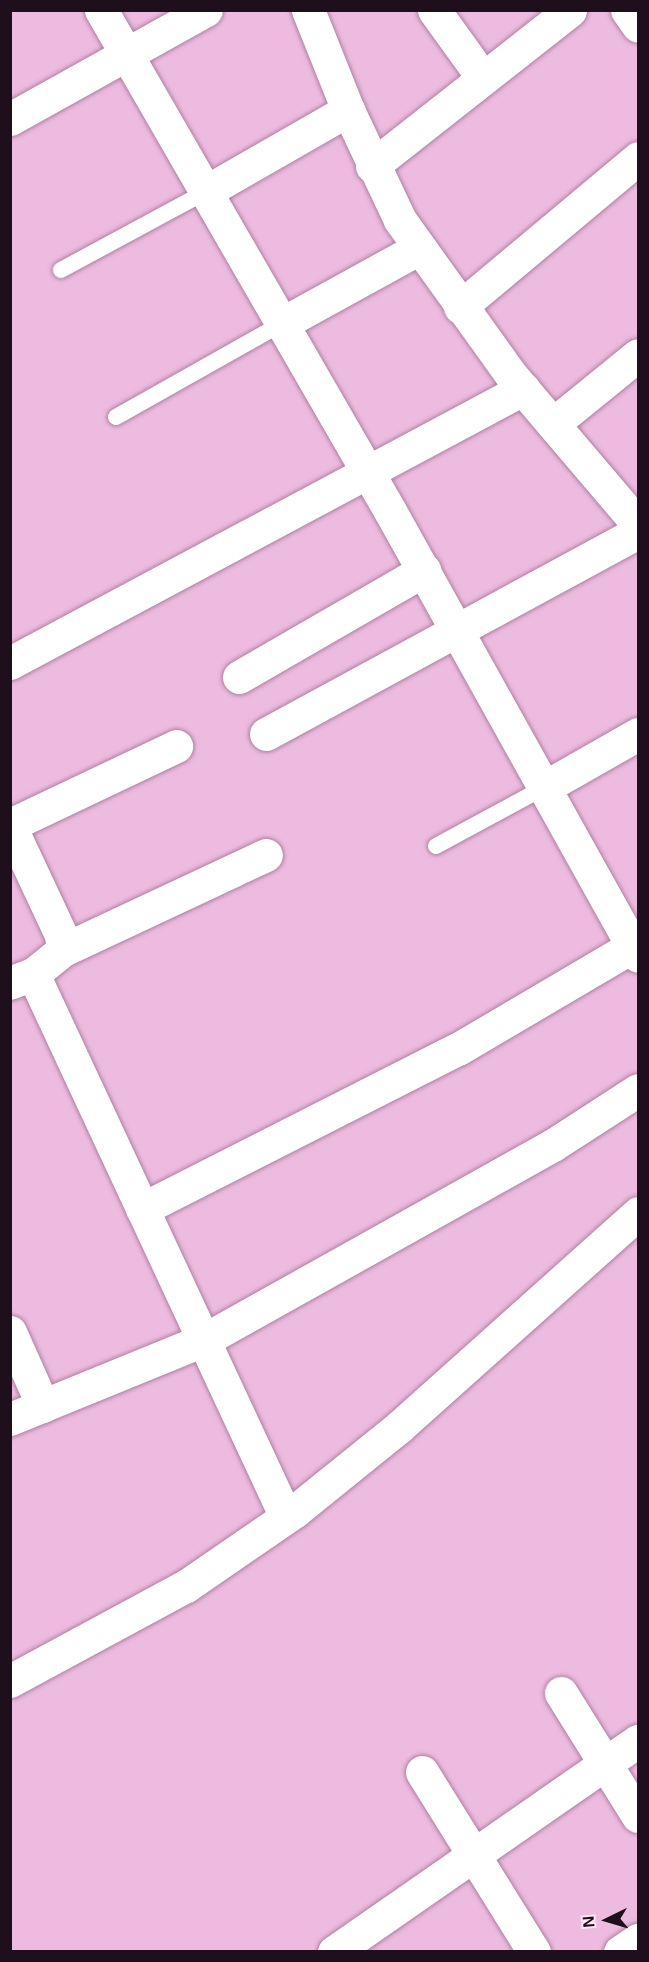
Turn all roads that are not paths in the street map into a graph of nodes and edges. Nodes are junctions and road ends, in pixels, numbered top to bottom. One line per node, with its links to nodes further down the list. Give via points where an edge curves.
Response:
1 (101, 10): 8 (street)
2 (206, 10): 8 (street)
3 (308, 10): 10 (street)
4 (434, 10): 9 (street)
5 (570, 10): 9 (street)
6 (627, 10): 7 (street)
7 (639, 26)
8 (126, 54): 11 (street); 14 (street)
9 (483, 78): 13 (street)
10 (348, 110): 13 (street); 14 (street)
11 (10, 119)
12 (639, 158): 17 (street)
13 (372, 165): 15 (street)
14 (205, 192): 16 (lane); 18 (street)
15 (419, 248): 17 (street); 18 (street)
16 (61, 270)
17 (460, 307): 20 (street)
18 (281, 324): 21 (lane); 23 (street)
19 (639, 355): 22 (street)
20 (523, 389): 22 (street); 23 (street)
21 (116, 417)
22 (553, 424): 24 (street)
23 (367, 471): 26 (street); 28 (street)
24 (639, 524)
25 (639, 532): 27 (street)
26 (424, 570): 27 (street); 29 (street)
27 (458, 632): 30 (street); 33 (street)
28 (10, 663)
29 (239, 677)
30 (266, 734)
31 (639, 734): 33 (street)
32 (176, 746): 34 (street)
33 (545, 787): 35 (lane); 37 (street)
34 (10, 826): 38 (street, via 61,935)
35 (435, 846)
36 (266, 855): 38 (street)
37 (637, 948): 41 (street, via 448,1054)
38 (63, 950): 39 (street)
39 (22, 979): 41 (street)
40 (639, 1090): 44 (street, via 553,1144)
41 (142, 1209): 44 (street)
42 (636, 1222): 47 (street, via 399,1427)
43 (10, 1332): 45 (street)
44 (204, 1340): 45 (street); 47 (street)
45 (43, 1406): 46 (street)
46 (10, 1419)
47 (286, 1517): 48 (street, via 186,1586)
48 (10, 1681)
49 (561, 1693): 51 (street)
50 (639, 1741): 51 (street)
51 (605, 1763): 53 (street); 54 (street)
52 (422, 1772): 54 (street)
53 (639, 1816)
54 (472, 1853): 56 (street); 57 (street)
55 (639, 1940): 58 (street)
56 (336, 1951)
57 (534, 1952)
58 (620, 1952)

